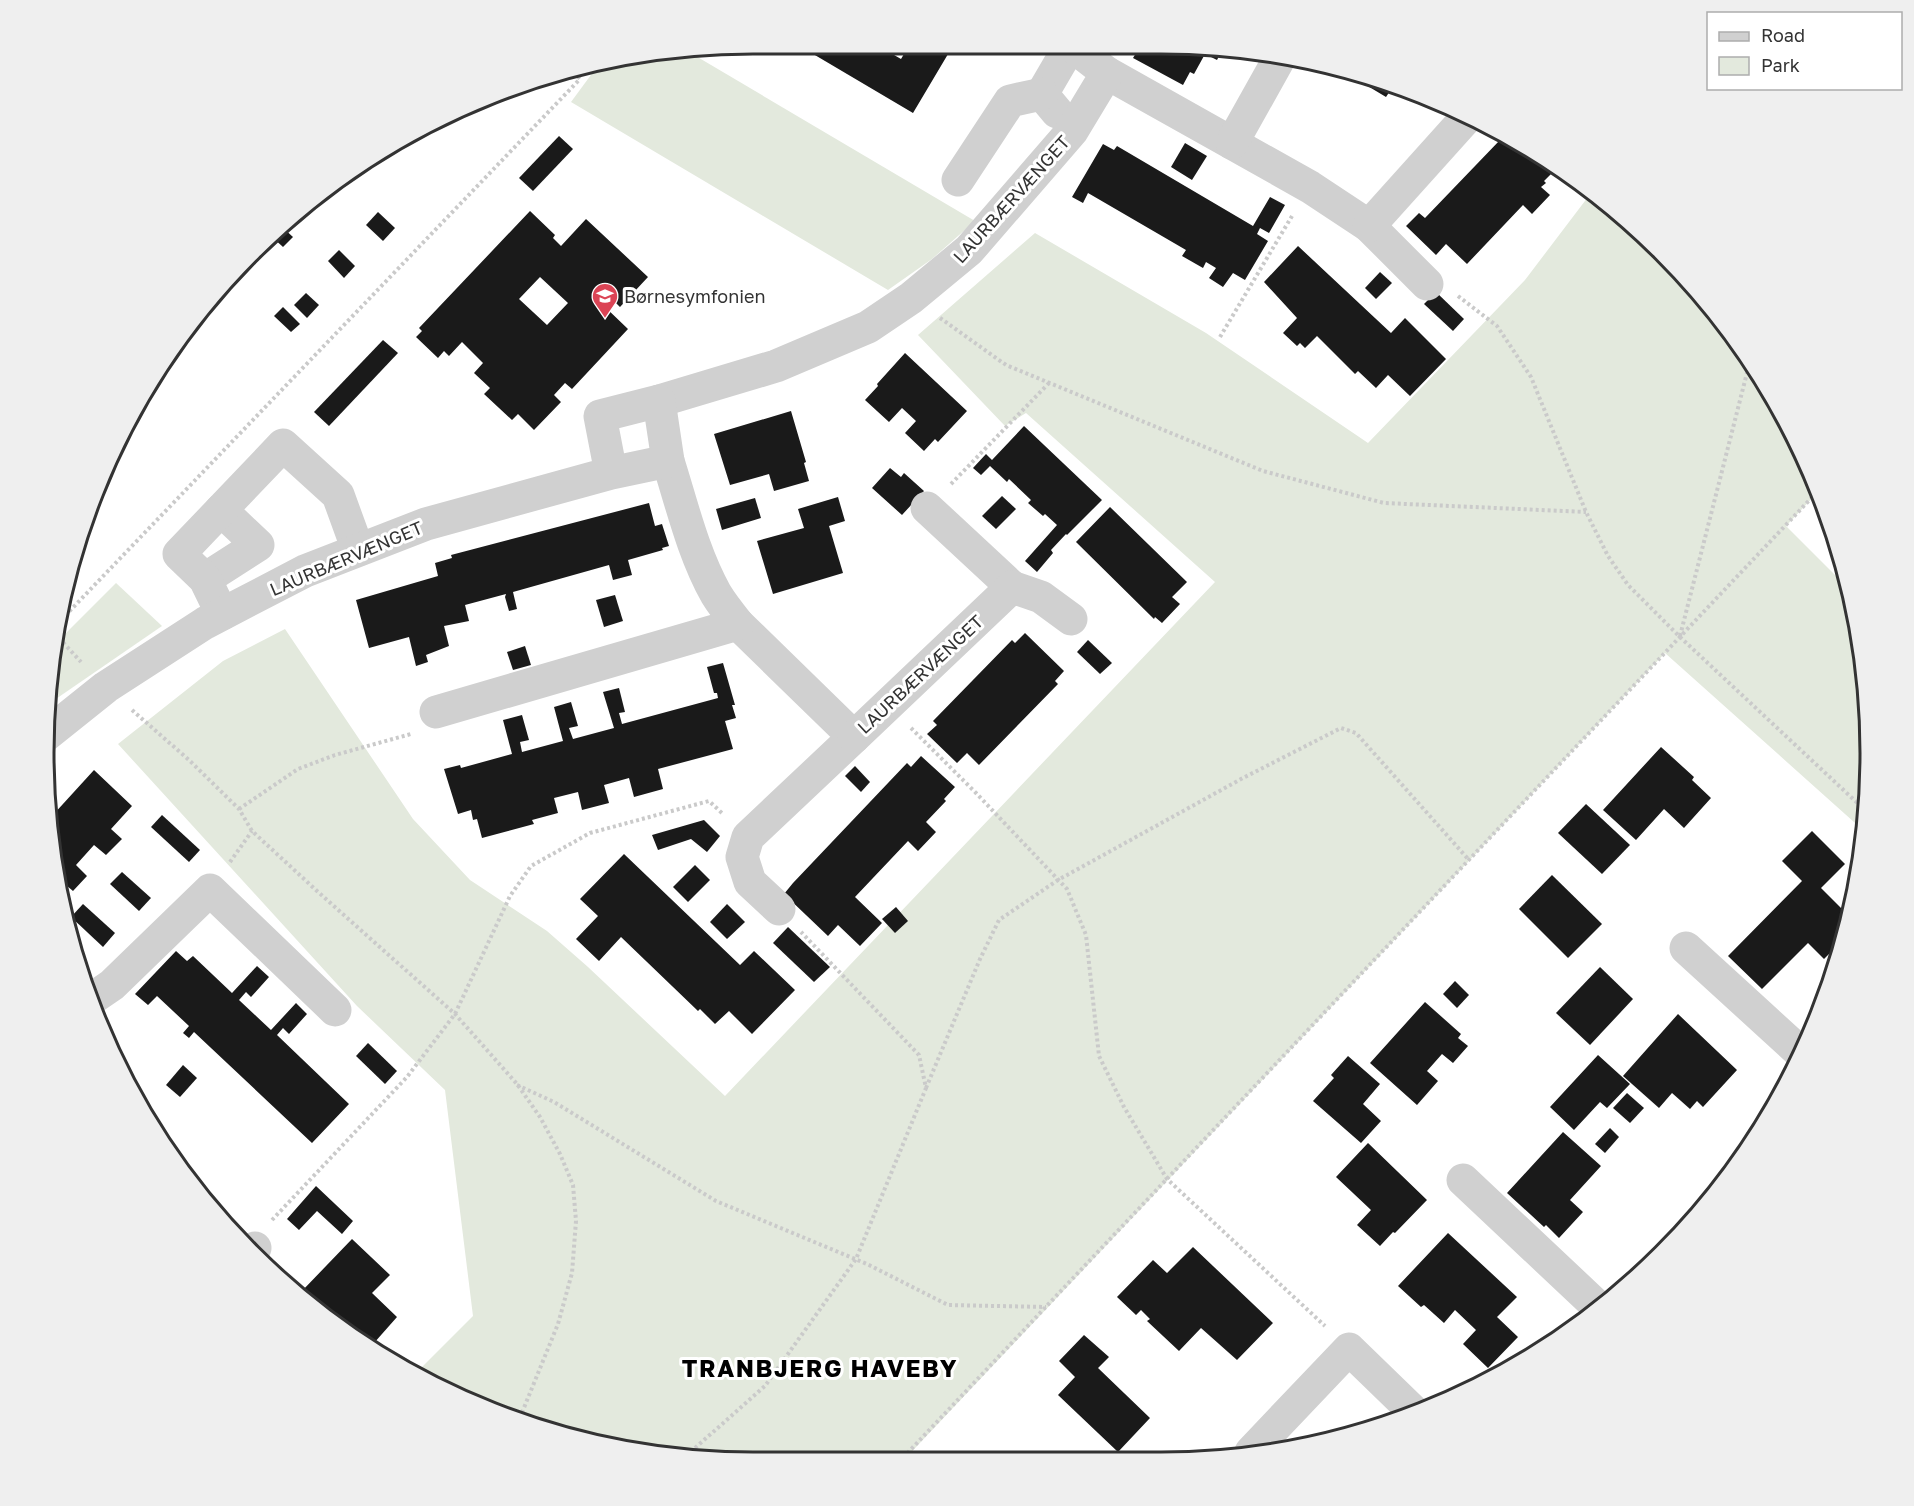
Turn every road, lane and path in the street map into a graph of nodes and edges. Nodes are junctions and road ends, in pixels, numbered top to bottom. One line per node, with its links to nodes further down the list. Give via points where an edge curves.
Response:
1 (1066, 54): 6 (street)
2 (1083, 54): 4 (street)
3 (1275, 64): 9 (street)
4 (1107, 73): 8 (street, LAURBÆRVÆNGET); 9 (street)
5 (578, 77): 28 (path, via 580,79)
6 (1042, 94): 8 (street, LAURBÆRVÆNGET); 10 (street, via 1010,101)
7 (1462, 122): 12 (street)
8 (1072, 131): 14 (street, LAURBÆRVÆNGET, via 969,250)
9 (1232, 143): 11 (street)
10 (958, 180)
11 (1310, 187): 12 (street); 15 (path)
12 (1369, 226): 13 (street)
13 (1427, 284): 24 (path, via 1451,285 1457,295 1497,326 1531,377)
14 (911, 298): 17 (path, via 1006,365); 18 (street, LAURBÆRVÆNGET, via 868,327 776,366)
15 (1220, 337)
16 (1747, 373): 32 (path)
17 (1050, 382): 22 (path); 24 (path, via 1263,471 1384,503)
18 (659, 401): 19 (street, LAURBÆRVÆNGET); 20 (street, LAURBÆRVÆNGET, via 600,416)
19 (668, 461): 20 (street, LAURBÆRVÆNGET); 31 (street, LAURBÆRVÆNGET, via 704,568 716,595)
20 (611, 472): 25 (street, LAURBÆRVÆNGET, via 426,524)
21 (1812, 499): 32 (path)
22 (927, 508): 27 (street)
23 (221, 510): 25 (street, via 283,445 338,495); 26 (street, via 179,554); 26 (street, via 258,545)
24 (1586, 512): 32 (path, via 1628,585)
25 (358, 550): 29 (street, LAURBÆRVÆNGET, via 305,571)
26 (205, 579): 29 (street)
27 (1012, 587): 30 (street, via 1041,597); 35 (street, LAURBÆRVÆNGET)
28 (68, 613)
29 (222, 614): 34 (street, LAURBÆRVÆNGET)
30 (1071, 619)
31 (738, 624): 36 (street); 38 (street, LAURBÆRVÆNGET)
32 (1680, 637): 39 (path); 42 (path)
33 (63, 642): 34 (path)
34 (106, 687): 37 (street, LAURBÆRVÆNGET); 40 (path)
35 (888, 705): 38 (street, LAURBÆRVÆNGET); 43 (path)
36 (436, 712): 40 (path, via 418,731 298,769)
37 (55, 728)
38 (854, 737): 41 (street, LAURBÆRVÆNGET)
39 (1858, 804)
40 (239, 809): 48 (path, via 252,831)
41 (748, 837): 44 (street, via 742,857 750,882); 48 (path, via 709,801 590,833 531,866 510,896)
42 (1469, 860): 43 (path, via 1356,734 1341,728); 52 (path)
43 (1058, 880): 51 (path, via 999,920); 52 (path, via 1067,889 1086,935 1099,1056)
44 (779, 909): 51 (path, via 918,1055)
45 (1686, 948): 49 (street)
46 (97, 995): 47 (street, via 210,890)
47 (335, 1010)
48 (455, 1014): 50 (path); 54 (path, via 407,1077 261,1232)
49 (1795, 1047)
50 (517, 1084): 55 (path, via 554,1102 716,1200); 60 (path, via 560,1154 573,1185 576,1221 572,1273 558,1324)
51 (926, 1088): 55 (path)
52 (1167, 1179): 57 (path); 58 (path)
53 (1463, 1180): 56 (street)
54 (256, 1243)
55 (856, 1259): 57 (path, via 948,1305); 62 (path, via 765,1386)
56 (1593, 1303)
57 (1046, 1307): 63 (path)
58 (1349, 1349): 59 (street); 61 (street)
59 (1408, 1407)
60 (522, 1413)
61 (1258, 1445)
62 (693, 1449)
63 (908, 1452)

